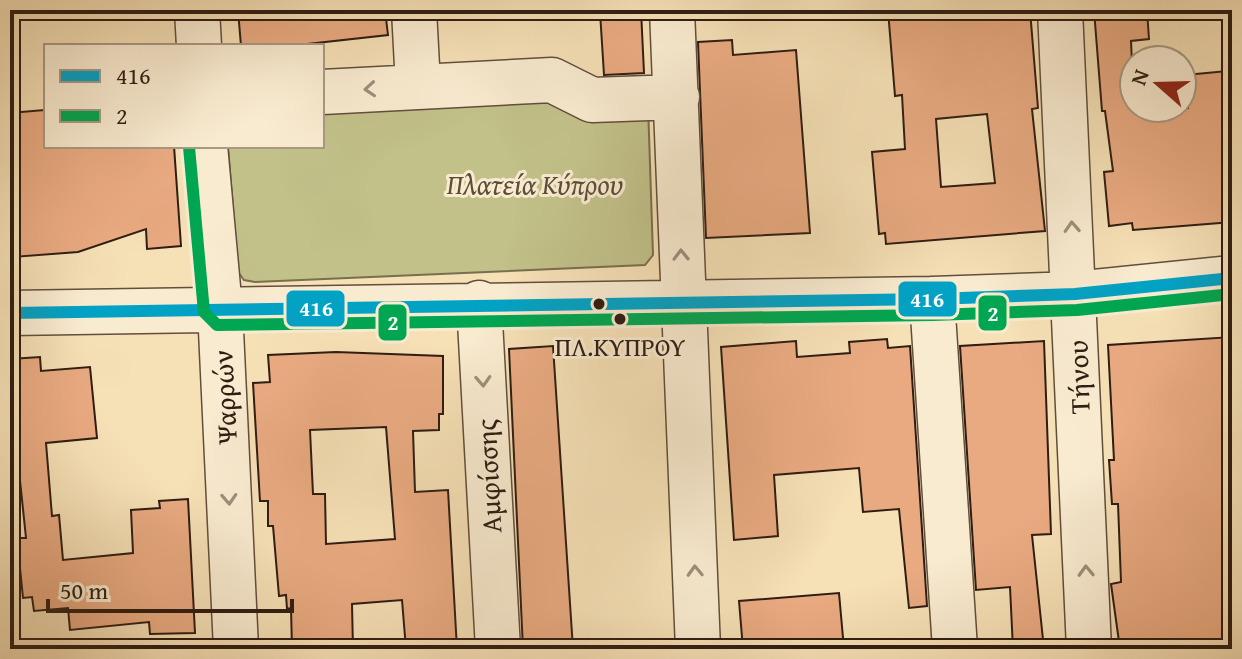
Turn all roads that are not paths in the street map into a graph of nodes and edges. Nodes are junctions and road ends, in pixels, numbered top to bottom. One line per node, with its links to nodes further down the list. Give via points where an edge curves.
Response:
1 (197, 10): 5 (street)
2 (414, 10): 6 (street)
3 (672, 10): 8 (street)
4 (1060, 10): 11 (street, Τήνου, one-way to 4)
5 (199, 44)
6 (418, 85): 7 (street, one-way to 7); 8 (street, via 552,80 592,100)
7 (324, 92)
8 (677, 97): 13 (street, one-way to 8)
9 (205, 148): 15 (street, Ψαρρών)
10 (1232, 278): 11 (street)
11 (1075, 294): 12 (street); 21 (street, Τήνου, one-way to 11)
12 (932, 299): 13 (street); 20 (street)
13 (683, 300): 14 (street); 19 (street, one-way to 13)
14 (479, 303): 15 (street); 18 (street, Αμφίσσης, one-way to 18)
15 (220, 309): 16 (street); 17 (street, Ψαρρών, one-way to 17)
16 (10, 313)
17 (236, 649)
18 (498, 649)
19 (698, 649)
20 (955, 649)
21 (1089, 649)

